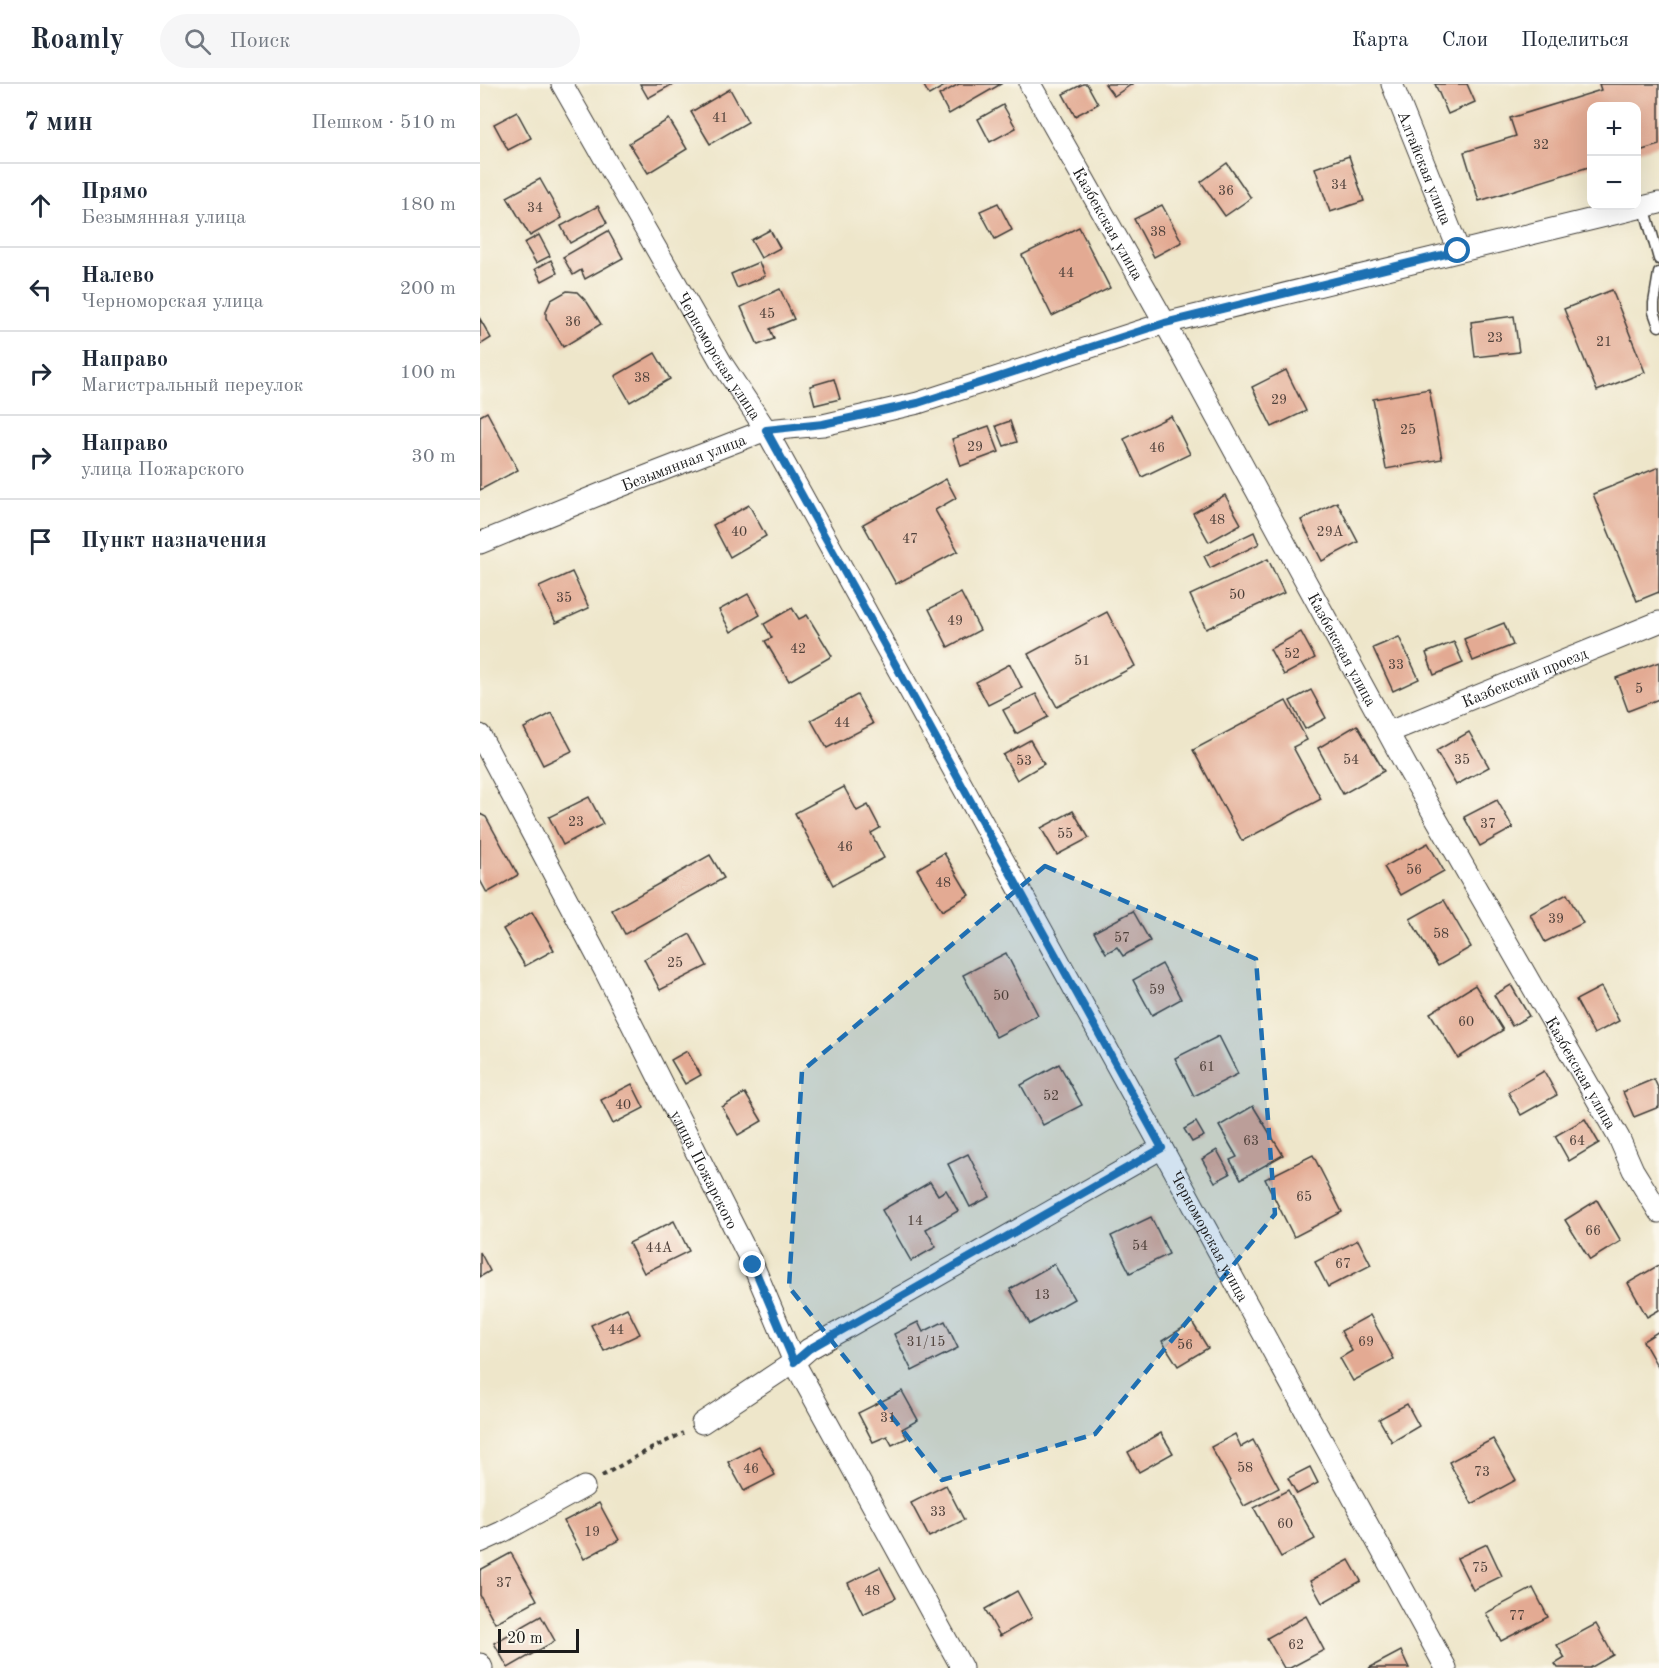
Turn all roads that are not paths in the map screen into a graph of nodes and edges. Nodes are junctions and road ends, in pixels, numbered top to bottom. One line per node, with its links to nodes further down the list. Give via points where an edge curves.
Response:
1 (562, 84): 10 (street, Черноморская улица, via 721,362)
2 (1030, 84): 8 (street, Казбекская улица)
3 (1392, 84): 5 (street, Алтайская улица)
4 (1652, 204): 5 (street, Безымянная улица); 6 (lane)
5 (1458, 251): 8 (street, Безымянная улица)
6 (1659, 259)
7 (1659, 273): 9 (lane, via 1654,303)
8 (1165, 323): 10 (street, Безымянная улица, via 918,403 823,424); 13 (street, Казбекская улица)
9 (1659, 326)
10 (766, 430): 11 (street, Безымянная улица); 15 (street, Черноморская улица)
11 (480, 543)
12 (1659, 622): 13 (street, Казбекский проезд)
13 (1389, 732): 16 (street, Казбекская улица)
14 (480, 735): 17 (street, улица Пожарского, via 743,1245)
15 (1162, 1148): 17 (street, via 809,1349); 24 (street, Черноморская улица)
16 (1659, 1212)
17 (794, 1362): 18 (street); 23 (street, улица Пожарского)
18 (702, 1423)
19 (584, 1487): 20 (street)
20 (480, 1542)
21 (480, 1664): 22 (street)
22 (482, 1668)
23 (962, 1668)
24 (1446, 1668)

